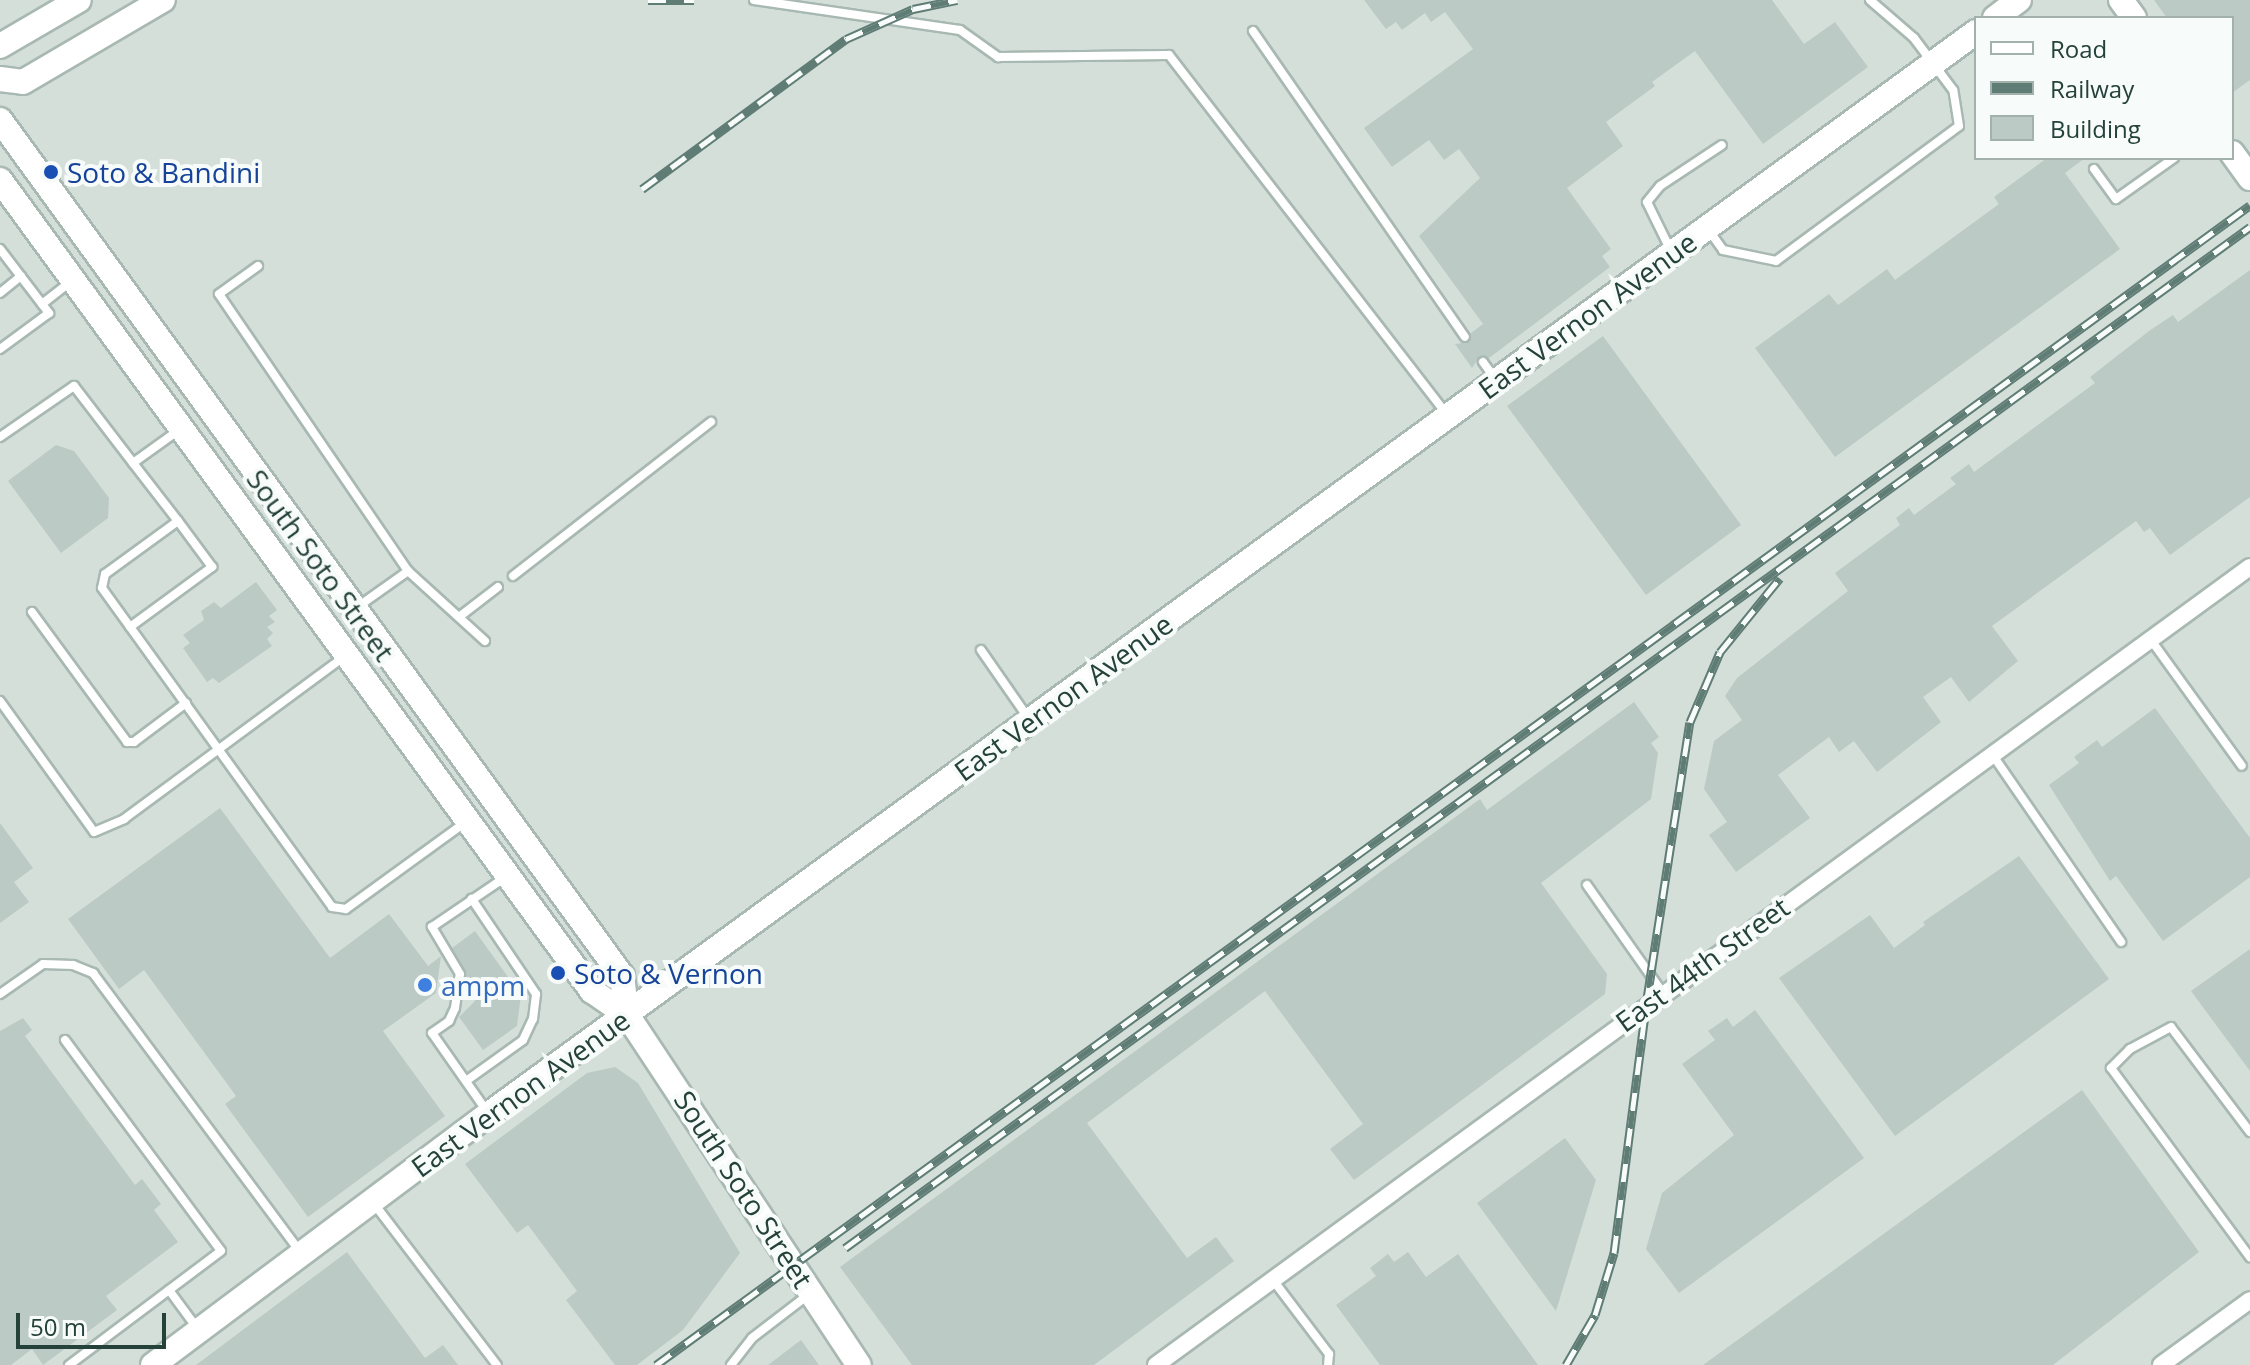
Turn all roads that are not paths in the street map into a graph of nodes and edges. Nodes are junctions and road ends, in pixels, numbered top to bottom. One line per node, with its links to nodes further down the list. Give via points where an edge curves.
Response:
1 (79, 0): 9 (main road)
2 (163, 0): 11 (main road, via 23,82)
3 (754, 0): 29 (lane, via 960,30 998,57 1169,55)
4 (1870, 0): 10 (lane, via 1914,38)
5 (2019, 0): 6 (main road)
6 (1998, 16)
7 (1253, 31): 27 (lane)
8 (1974, 33): 10 (main road, East Vernon Avenue)
9 (0, 46)
10 (1932, 64): 19 (main road, East Vernon Avenue); 19 (lane, via 1953,90 1959,126 1776,261 1723,250)
11 (0, 79)
12 (0, 120): 39 (main road, South Soto Street)
13 (1722, 145): 21 (lane, via 1660,186 1647,202)
14 (2234, 156): 17 (main road)
15 (2171, 160): 16 (lane, via 2116,199)
16 (2094, 169)
17 (2250, 178)
18 (0, 180): 24 (main road, South Soto Street)
19 (1707, 228): 21 (main road, East Vernon Avenue)
20 (0, 249): 23 (lane)
21 (1673, 253): 29 (main road, East Vernon Avenue, via 1490,371)
22 (258, 266): 36 (lane, via 219,294)
23 (21, 276): 25 (lane); 26 (lane)
24 (72, 280): 26 (lane); 31 (main road, South Soto Street)
25 (0, 293)
26 (42, 304): 28 (lane, via 49,313)
27 (1465, 337)
28 (0, 349)
29 (1448, 416): 50 (main road, East Vernon Avenue)
30 (711, 422): 37 (lane)
31 (180, 429): 33 (lane); 47 (main road, South Soto Street)
32 (0, 437): 33 (lane, via 74,386)
33 (133, 463): 34 (lane)
34 (178, 521): 42 (lane, via 100,580); 42 (lane, via 212,567)
35 (2250, 567): 44 (street, East 44th Street)
36 (408, 571): 39 (lane); 41 (lane)
37 (513, 576)
38 (498, 587): 41 (lane)
39 (353, 610): 43 (main road, South Soto Street)
40 (32, 612): 49 (lane, via 127,742)
41 (459, 617): 45 (lane)
42 (130, 627): 49 (lane)
43 (373, 637): 47 (main road); 61 (main road, South Soto Street, via 622,976)
44 (2150, 639): 52 (street, East 44th Street); 53 (lane)
45 (485, 641)
46 (981, 650): 50 (lane)
47 (345, 656): 51 (lane); 54 (main road, South Soto Street)
48 (0, 701): 51 (lane, via 94,832 124,819)
49 (186, 703): 51 (lane)
50 (1030, 721): 61 (main road, East Vernon Avenue)
51 (219, 748): 54 (lane, via 332,907 346,909)
52 (1992, 754): 58 (lane); 59 (street, East 44th Street)
53 (2242, 766)
54 (467, 821): 55 (main road, South Soto Street)
55 (508, 875): 57 (lane); 61 (main road, South Soto Street, via 592,991)
56 (1587, 885): 59 (lane)
57 (472, 899): 63 (lane, via 432,927 460,974 449,1021 432,1033); 63 (lane, via 536,994 523,1040)
58 (2121, 942)
59 (1663, 993): 69 (street, East 44th Street)
60 (0, 994): 67 (lane, via 43,964 73,965 93,973)
61 (627, 1015): 64 (main road, East Vernon Avenue); 71 (main road, South Soto Street)
62 (65, 1040): 70 (lane, via 221,1251)
63 (466, 1081): 64 (lane)
64 (489, 1114): 66 (main road, East Vernon Avenue)
65 (2250, 1132): 68 (lane, via 2171,1027 2130,1049 2111,1068)
66 (372, 1202): 67 (main road, East Vernon Avenue); 76 (lane)
67 (301, 1254): 73 (main road, East Vernon Avenue)
68 (2250, 1257)
69 (1272, 1280): 79 (street, East 44th Street); 80 (lane, via 1329,1354)
70 (169, 1290): 73 (lane); 74 (lane)
71 (812, 1293): 77 (lane, via 752,1338); 78 (main road, South Soto Street)
72 (2250, 1300): 81 (street)
73 (199, 1331): 75 (main road, East Vernon Avenue)
74 (69, 1365)
75 (153, 1365)
76 (497, 1365)
77 (731, 1365)
78 (859, 1365)
79 (1156, 1365)
80 (1328, 1365)
81 (2161, 1365)

